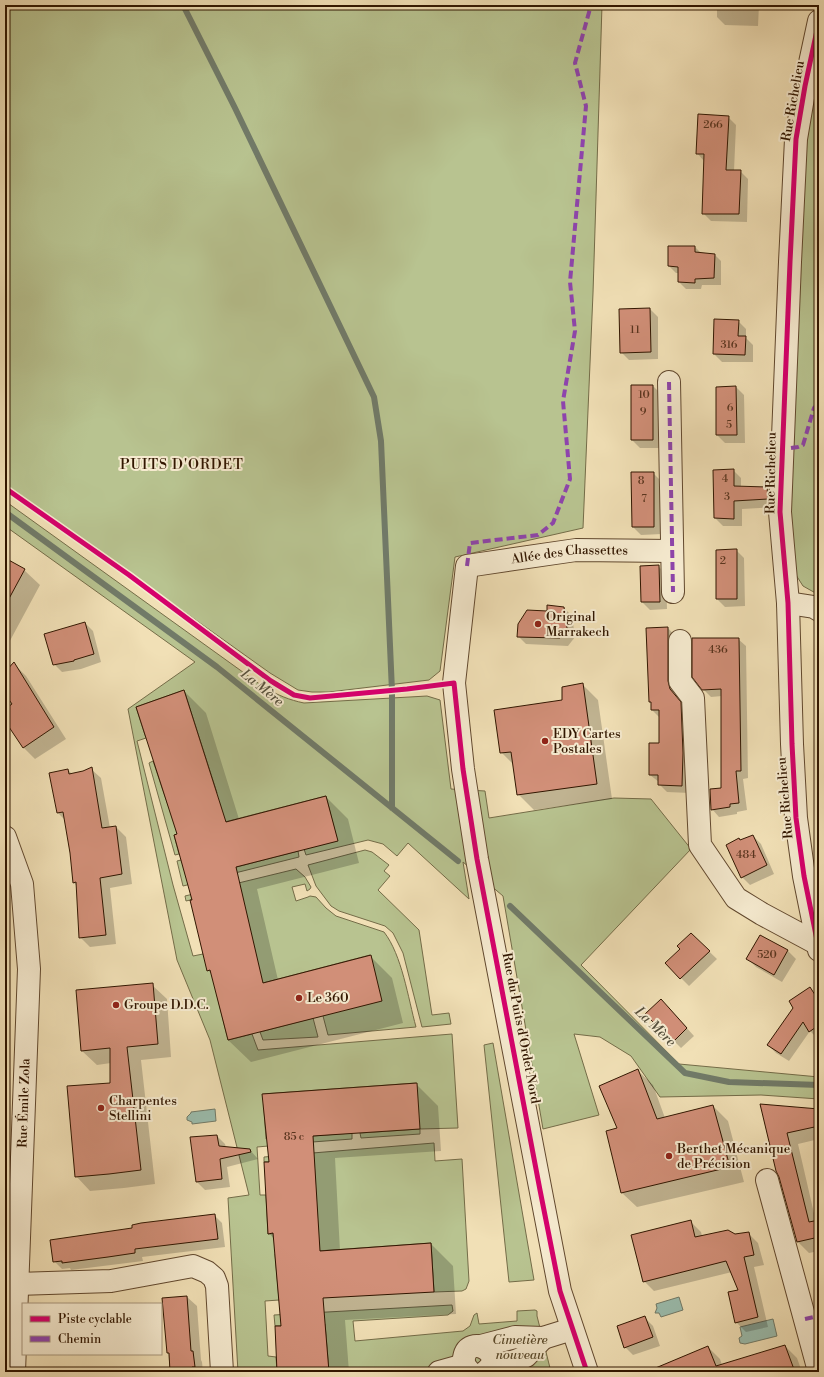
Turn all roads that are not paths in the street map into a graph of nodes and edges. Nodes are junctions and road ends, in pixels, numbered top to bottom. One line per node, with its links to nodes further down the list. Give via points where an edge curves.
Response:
1 (819, 21): 6 (street, Rue Richelieu, via 796,139 780,512)
2 (669, 382): 3 (street)
3 (672, 550): 4 (street, Allée des Chassettes, via 576,550); 5 (street)
4 (467, 566): 13 (street, Rue du Puits d'Ordet Nord, via 454,683 462,769 560,1291)
5 (673, 592)
6 (788, 603): 7 (street); 10 (street, Rue Richelieu, via 796,818)
7 (819, 610)
8 (680, 641): 10 (street, via 680,681 693,698 700,845 736,898)
9 (5, 837): 12 (street, Rue Émile Zola, via 22,884 29,969)
10 (818, 947)
11 (767, 1180): 16 (street)
12 (17, 1284): 17 (street, Rue Émile Zola); 18 (street, via 111,1281 193,1266 207,1272 214,1278 217,1286)
13 (572, 1329): 14 (street); 19 (street, Rue du Puits d'Ordet Nord)
14 (543, 1338): 15 (street, via 526,1356 518,1360); 15 (street, via 515,1337 468,1349 464,1356)
15 (471, 1370)
16 (819, 1371)
17 (14, 1372)
18 (222, 1372)
19 (586, 1372)

